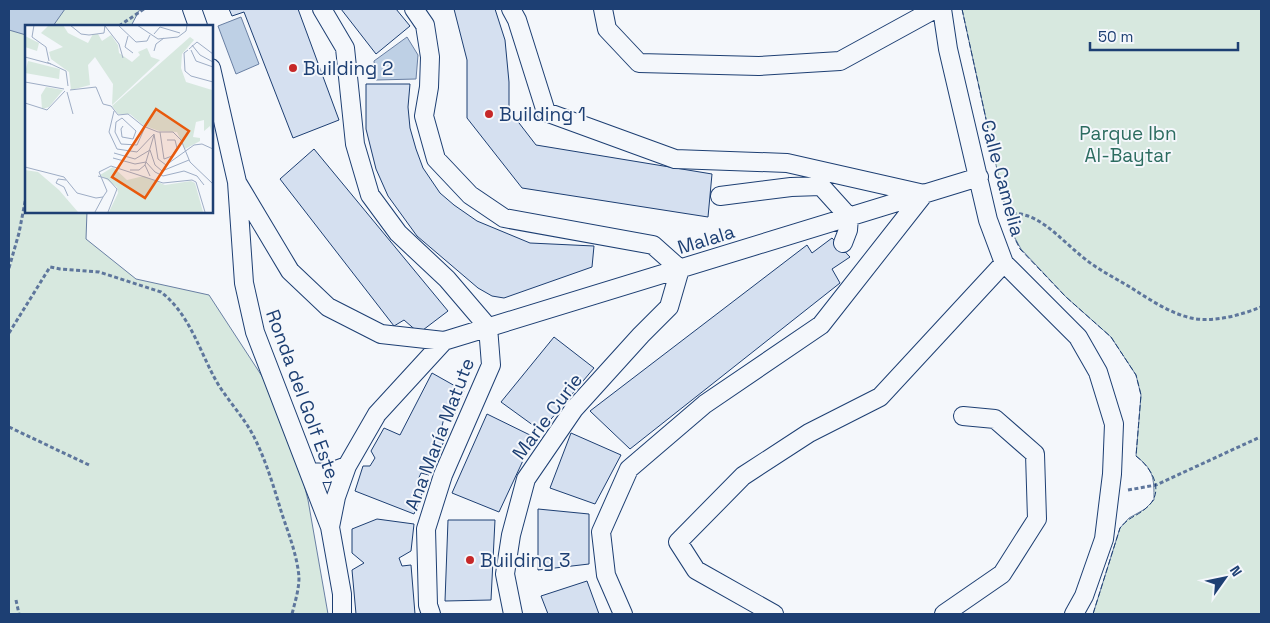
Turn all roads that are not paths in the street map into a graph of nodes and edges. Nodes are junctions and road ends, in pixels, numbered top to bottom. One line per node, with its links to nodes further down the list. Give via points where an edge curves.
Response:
1 (192, 9): 8 (street)
2 (322, 9): 18 (street, via 345,48 355,144 370,195 398,233 447,279)
3 (414, 9): 17 (street, via 427,33 429,87 424,116 436,159 470,195 504,218 653,245)
4 (511, 9): 12 (street, via 546,112 676,159 787,163)
5 (603, 9): 6 (street, via 607,30 639,63 759,66 840,61)
6 (935, 9)
7 (942, 9): 10 (street, Calle Camelia, via 948,49)
8 (198, 25)
9 (212, 72): 11 (street, Ronda del Golf Este)
10 (979, 177): 12 (street, Malala); 16 (street, Calle Camelia, via 988,220)
11 (237, 182): 19 (street, via 290,271 328,307 381,334); 22 (street, Ronda del Golf Este, via 244,282 255,332)
12 (924, 194): 14 (street, Malala); 27 (street, via 821,326 705,404 629,469 601,532 606,575)
13 (720, 196): 14 (street, via 791,186 821,186)
14 (850, 217): 15 (street); 17 (street, Malala)
15 (843, 242)
16 (1004, 263): 28 (street, via 880,397 809,433 743,476 678,542 696,570); 30 (street, Calle Camelia, via 1078,337 1098,372 1114,424 1104,539 1084,596)
17 (680, 269): 18 (street, Malala); 26 (street, Marie Curie, via 669,307 574,409 526,479 511,535 505,574)
18 (488, 328): 19 (street, Malala); 25 (street, Ana María Matute, via 491,365 442,475 426,529)
19 (444, 341): 21 (street, via 377,414)
20 (963, 416): 29 (street, via 995,419 1035,454 1037,519 1002,574)
21 (347, 466): 22 (street, via 328,473); 23 (street)
22 (309, 472): 23 (street, Ronda del Golf Este)
23 (330, 527): 24 (street, Ronda del Golf Este, via 342,594)
24 (342, 614)
25 (431, 614)
26 (513, 614)
27 (623, 614)
28 (774, 614)
29 (944, 614)
30 (1074, 614)

